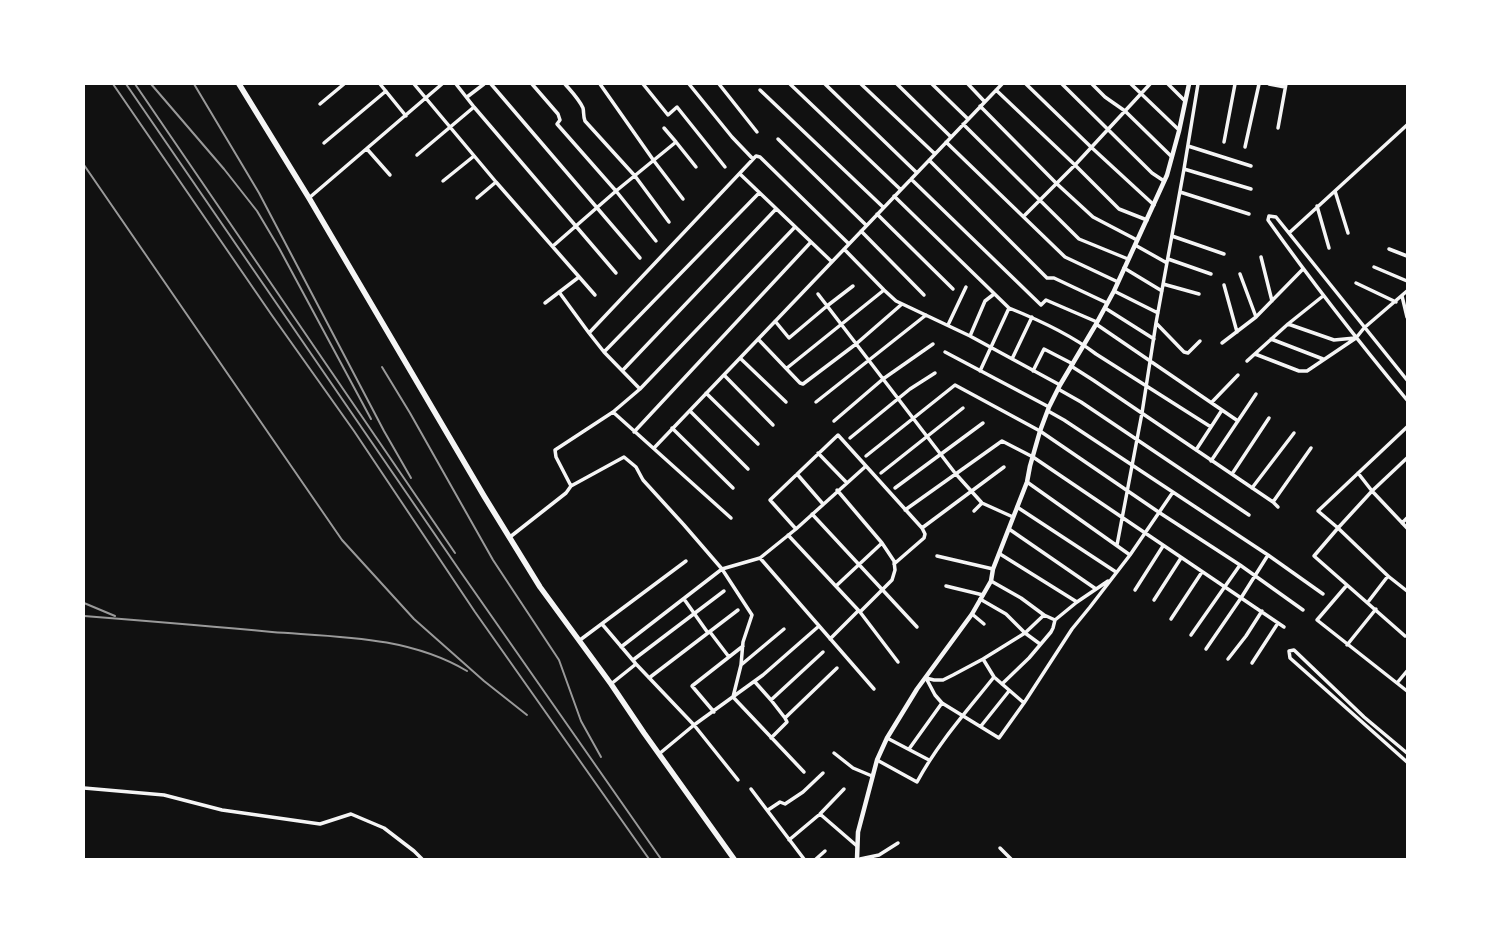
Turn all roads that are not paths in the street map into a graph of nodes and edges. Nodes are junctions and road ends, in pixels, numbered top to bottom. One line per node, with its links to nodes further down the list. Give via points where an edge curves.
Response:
1 (239, 84): 94 (main road)
2 (344, 84): 42 (street)
3 (380, 84): 36 (street)
4 (414, 84): 39 (street)
5 (442, 84): 39 (street)
6 (456, 84): 38 (street)
7 (484, 84): 38 (street)
8 (491, 84): 101 (street)
9 (532, 84): 89 (street, via 558,114 560,120 557,124)
10 (565, 84): 81 (street, via 583,109 585,121)
11 (600, 84): 72 (street)
12 (643, 84): 76 (street, via 668,115 677,107)
13 (689, 84): 70 (street)
14 (719, 84): 55 (street)
15 (790, 84): 87 (street)
16 (825, 84): 78 (street)
17 (861, 84): 66 (street)
18 (897, 84): 56 (street)
19 (932, 84): 47 (street)
20 (968, 84): 40 (street)
21 (1001, 84): 35 (street)
22 (1026, 84): 64 (street)
23 (1062, 84): 53 (street)
24 (1092, 84): 45 (street)
25 (1130, 84): 37 (street)
26 (1150, 84): 37 (street)
27 (1168, 84): 41 (street)
28 (1189, 84): 41 (street)
29 (1198, 84): 62 (street)
30 (1235, 84): 60 (street)
31 (1259, 84): 63 (street)
32 (1269, 84): 33 (street)
33 (1286, 86): 52 (street)
34 (760, 90): 100 (street)
35 (996, 90): 40 (street); 73 (street)
36 (386, 91): 46 (street); 61 (street)
37 (1141, 94): 45 (street); 54 (street)
38 (467, 97): 44 (street)
39 (425, 99): 46 (street); 50 (street)
40 (984, 101): 43 (street)
41 (1185, 101): 54 (street)
42 (320, 104)
43 (980, 106): 47 (street); 86 (street)
44 (474, 107): 50 (street); 109 (street)
45 (1125, 111): 53 (street); 69 (street)
46 (406, 116): 65 (street)
47 (968, 119): 48 (street)
48 (963, 124): 56 (street); 97 (street)
49 (1407, 125): 90 (street)
50 (449, 128): 67 (street); 68 (street)
51 (664, 128): 58 (street)
52 (1278, 128)
53 (1108, 129): 64 (street); 84 (street, via 1152,173)
54 (1179, 130): 69 (street)
55 (757, 132)
56 (951, 136): 59 (street)
57 (778, 139): 108 (street)
58 (676, 142): 72 (street); 75 (street)
59 (946, 142): 66 (street); 105 (street)
60 (1224, 142)
61 (324, 144)
62 (1188, 146): 74 (street); 77 (street)
63 (1245, 147)
64 (1091, 148): 73 (street); 98 (street)
65 (368, 149): 80 (street); 94 (street)
66 (935, 154): 71 (street)
67 (417, 155)
68 (474, 156): 83 (street); 85 (street)
69 (1172, 157): 84 (street)
70 (753, 159): 79 (street); 118 (street, via 756,156 760,157)
71 (929, 160): 78 (street); 161 (street, via 1047,278 1054,278)
72 (654, 161): 81 (street); 96 (street)
73 (1075, 165): 86 (street); 106 (street, via 1119,209)
74 (1251, 166)
75 (696, 167)
76 (725, 167)
77 (1184, 169): 88 (street); 91 (street)
78 (916, 172): 82 (street)
79 (740, 174): 92 (street); 179 (street)
80 (390, 175)
81 (635, 176): 89 (street); 107 (street)
82 (911, 179): 87 (street); 173 (street, via 1041,305 1046,300)
83 (443, 181)
84 (1164, 181): 98 (street)
85 (496, 182): 95 (street); 120 (street)
86 (1056, 183): 97 (street); 115 (street, via 1093,217)
87 (900, 189): 93 (street)
88 (1251, 190)
89 (616, 191): 101 (street); 116 (street)
90 (1335, 191): 99 (street); 113 (street)
91 (1180, 192): 104 (street); 114 (street)
92 (759, 193): 102 (street); 191 (street)
93 (894, 196): 100 (street); 152 (street)
94 (309, 198): 293 (main road)
95 (477, 198)
96 (683, 199)
97 (1040, 200): 105 (street); 128 (street, via 1079,239)
98 (1154, 205): 106 (street)
99 (1317, 206): 112 (street); 121 (street)
100 (884, 207): 103 (street)
101 (596, 209): 109 (street); 127 (street)
102 (776, 209): 110 (street); 202 (street)
103 (877, 214): 108 (street); 145 (street)
104 (1249, 214)
105 (1024, 216): 139 (street, via 1065,257)
106 (1147, 220): 115 (street)
107 (670, 222)
108 (866, 225): 111 (street)
109 (575, 227): 120 (street); 134 (street)
110 (795, 227): 117 (street); 212 (street)
111 (861, 231): 118 (street); 155 (street)
112 (1289, 233): 133 (street, via 1276,217 1269,216 1268,220); 177 (street)
113 (1348, 233)
114 (1172, 236): 124 (street); 130 (street)
115 (1137, 240): 119 (street)
116 (656, 241)
117 (811, 242): 129 (street); 236 (street)
118 (849, 244): 122 (street)
119 (1134, 245): 128 (street); 130 (street)
120 (553, 246): 137 (street)
121 (1329, 248)
122 (844, 249): 129 (street); 146 (street)
123 (1389, 249): 125 (street)
124 (1224, 254)
125 (1407, 256)
126 (1260, 257): 158 (street)
127 (640, 258)
128 (1128, 259): 132 (street)
129 (832, 261): 171 (street)
130 (1167, 261): 135 (street); 141 (street)
131 (1374, 267): 138 (street)
132 (1124, 268): 139 (street); 148 (street)
133 (1303, 269): 156 (street); 158 (street)
134 (616, 273)
135 (1212, 274)
136 (1240, 274): 169 (street)
137 (579, 276): 150 (street); 154 (street)
138 (1407, 281)
139 (1118, 282): 147 (street)
140 (1356, 283): 159 (street)
141 (1163, 284): 148 (street); 153 (street)
142 (1224, 285): 178 (street)
143 (853, 286): 163 (street)
144 (966, 287): 176 (street)
145 (953, 289)
146 (884, 290): 162 (street); 174 (street)
147 (1114, 291): 161 (street); 166 (street)
148 (1162, 291): 166 (street)
149 (1407, 291): 157 (street)
150 (559, 292): 160 (street); 179 (street)
151 (818, 294): 163 (street)
152 (994, 294): 164 (street); 180 (street, via 986,301)
153 (1199, 294)
154 (595, 295)
155 (924, 295)
156 (1323, 296): 175 (street); 181 (street)
157 (1402, 296): 159 (street); 170 (street)
158 (1272, 301): 169 (street)
159 (1396, 302): 177 (street)
160 (545, 303)
161 (1107, 303): 165 (street)
162 (902, 304): 167 (street); 187 (street)
163 (827, 306): 171 (street, via 790,338); 174 (street)
164 (1008, 308): 168 (street); 190 (street)
165 (1105, 308): 173 (street); 184 (street)
166 (1158, 312): 172 (street)
167 (926, 315): 176 (street); 197 (street)
168 (1032, 317): 189 (street); 195 (street)
169 (1256, 317): 178 (street)
170 (1407, 317)
171 (775, 321): 182 (street)
172 (1156, 322): 184 (street); 185 (street, via 1184,352 1188,353)
173 (1096, 323): 189 (street); 199 (street)
174 (842, 324): 187 (street); 201 (street)
175 (1288, 324): 181 (street, via 1334,340); 183 (street)
176 (948, 325): 180 (street)
177 (1364, 328): 181 (street); 209 (street)
178 (1237, 332): 186 (street)
179 (589, 334): 191 (street)
180 (970, 336): 190 (street)
181 (1356, 338): 196 (street); 216 (street)
182 (758, 339): 194 (street); 201 (street)
183 (1271, 339): 193 (street); 196 (street)
184 (1154, 340): 199 (street)
185 (1200, 341)
186 (1222, 343)
187 (856, 344): 197 (street); 201 (street, via 803,384)
188 (933, 344): 208 (street)
189 (1084, 345): 200 (street); 210 (street)
190 (992, 347): 195 (street); 203 (street)
191 (604, 352): 202 (street)
192 (944, 352): 203 (street)
193 (1255, 354): 196 (street, via 1299,371 1307,371); 198 (street)
194 (740, 358): 206 (street); 217 (street)
195 (1012, 359): 204 (street)
196 (1323, 359)
197 (868, 361): 208 (street); 218 (street)
198 (1248, 361)
199 (1151, 362): 210 (street); 219 (street)
200 (1072, 365): 204 (street, via 1044,350); 211 (street); 225 (street)
201 (787, 368)
202 (623, 370): 212 (street)
203 (980, 371): 221 (street)
204 (1034, 371): 211 (street)
205 (934, 373): 215 (street)
206 (724, 375): 213 (street); 231 (street)
207 (1238, 375): 219 (street)
208 (883, 379): 215 (street); 228 (street)
209 (1407, 380)
210 (1147, 386): 225 (street); 232 (street)
211 (1059, 387): 221 (street); 240 (street)
212 (640, 389): 224 (street)
213 (706, 393): 223 (street); 241 (street)
214 (1256, 394): 229 (street)
215 (899, 398): 226 (street); 239 (street)
216 (1407, 400)
217 (786, 402)
218 (816, 402)
219 (1212, 402): 222 (street)
220 (963, 408): 238 (street)
221 (1048, 409): 235 (street); 251 (street)
222 (1222, 410): 229 (street); 232 (street)
223 (690, 411): 234 (street); 254 (street)
224 (613, 412): 236 (street); 262 (street, via 555,450)
225 (1142, 413): 240 (street); 244 (street)
226 (913, 418): 235 (street, via 955,385); 238 (street); 247 (street)
227 (1269, 418): 259 (street)
228 (834, 421)
229 (1238, 421): 250 (street)
230 (983, 424): 246 (street)
231 (773, 425)
232 (1211, 427): 244 (street)
233 (1407, 427): 257 (street)
234 (672, 428): 242 (street); 263 (street)
235 (1040, 431): 248 (street); 267 (street)
236 (634, 432): 242 (street)
237 (1294, 432): 265 (street)
238 (927, 436): 246 (street); 255 (street)
239 (850, 438)
240 (1137, 440): 251 (street); 280 (street)
241 (758, 444)
242 (654, 448): 283 (street)
243 (1311, 448): 271 (street)
244 (1196, 450): 250 (street)
245 (818, 453): 252 (street, via 838,435); 258 (street); 261 (street)
246 (941, 454): 256 (street); 264 (street)
247 (866, 456)
248 (1033, 458): 256 (street, via 1002,441); 260 (street); 282 (street)
249 (1407, 458): 268 (street)
250 (1211, 461): 259 (street)
251 (1132, 465): 267 (street); 270 (street)
252 (866, 466): 261 (street); 276 (street)
253 (1004, 467): 269 (street)
254 (748, 469)
255 (881, 473)
256 (956, 473): 269 (street); 276 (street)
257 (1358, 473): 268 (street); 287 (street, via 1318,511)
258 (797, 474): 273 (street); 289 (street, via 770,500)
259 (1232, 474): 265 (street)
260 (1027, 482): 274 (street); 295 (street)
261 (846, 483): 266 (street)
262 (571, 486): 293 (street, via 566,493); 307 (street, via 624,457 636,467 643,480)
263 (733, 488)
264 (895, 488)
265 (1252, 488): 271 (street)
266 (837, 490): 273 (street); 294 (street)
267 (1127, 491): 278 (street); 282 (street)
268 (1372, 491): 285 (street); 287 (street)
269 (972, 492): 272 (street); 286 (street)
270 (1173, 492): 278 (street); 299 (street)
271 (1273, 502): 275 (street)
272 (982, 503): 277 (street); 281 (street)
273 (823, 504): 279 (street)
274 (1017, 507): 281 (street); 309 (street)
275 (1278, 507)
276 (905, 510): 286 (street)
277 (974, 511)
278 (1160, 513): 291 (street); 306 (street)
279 (812, 514): 289 (street); 305 (street)
280 (1249, 515)
281 (1013, 517): 290 (street)
282 (1122, 517): 291 (street); 295 (street)
283 (731, 518)
284 (1407, 518): 285 (street)
285 (1402, 523): 288 (street)
286 (922, 528): 304 (street, via 924,538)
287 (1338, 528): 312 (street); 315 (street, via 1314,556)
288 (1407, 528)
289 (796, 529): 292 (street)
290 (1009, 530): 297 (street); 320 (street)
291 (1145, 532): 296 (street); 298 (street)
292 (788, 535): 301 (street); 316 (street)
293 (510, 537): 353 (main road, via 540,587)
294 (882, 543): 304 (street); 305 (street)
295 (1117, 545): 298 (street)
296 (1163, 546): 302 (street); 321 (street)
297 (1000, 554): 308 (street); 329 (street)
298 (1130, 554): 309 (street)
299 (1268, 555): 311 (street); 324 (street)
300 (937, 556): 308 (street)
301 (760, 558): 307 (street); 344 (street)
302 (1182, 558): 310 (street); 328 (street)
303 (686, 561): 342 (street)
304 (894, 564): 319 (street, via 892,580)
305 (859, 565): 316 (street); 319 (street)
306 (1240, 565): 311 (street); 318 (street)
307 (722, 568): 327 (street); 356 (street, via 752,615)
308 (993, 569): 314 (street)
309 (1116, 572): 313 (street)
310 (1202, 572): 318 (street); 339 (street)
311 (1255, 576): 326 (street); 333 (street)
312 (1388, 576): 323 (street); 330 (street)
313 (1110, 579): 320 (street); 383 (street, via 1072,628)
314 (991, 581): 325 (street); 338 (street, via 1022,598)
315 (1347, 585): 330 (street); 355 (street, via 1317,620)
316 (836, 586): 334 (street)
317 (946, 586): 325 (street)
318 (1225, 588): 326 (street); 350 (street)
319 (881, 589): 334 (street); 345 (street)
320 (1096, 589): 329 (street)
321 (1135, 590)
322 (724, 591): 336 (street)
323 (1407, 591)
324 (1323, 594)
325 (982, 597): 337 (street); 349 (street)
326 (1241, 598): 335 (street); 358 (street)
327 (684, 599): 336 (street); 357 (street)
328 (1154, 600)
329 (1077, 602): 340 (street)
330 (1368, 602): 331 (street)
331 (1376, 609): 351 (street); 355 (street)
332 (738, 610): 348 (street)
333 (1303, 610)
334 (859, 611): 352 (street); 364 (street)
335 (1262, 611): 341 (street); 362 (street)
336 (695, 614): 348 (street); 363 (street)
337 (972, 614): 343 (street); 372 (street)
338 (1044, 615): 340 (street); 349 (street)
339 (1171, 619)
340 (1055, 620): 354 (street, via 1053,628)
341 (1278, 623): 346 (street); 365 (street)
342 (602, 624): 353 (street); 357 (street)
343 (984, 624)
344 (819, 626): 352 (street); 373 (street)
345 (917, 627)
346 (1284, 627)
347 (784, 629): 367 (street)
348 (709, 632): 360 (street); 371 (street)
349 (1025, 632): 354 (street); 361 (street)
350 (1190, 635)
351 (1406, 636)
352 (830, 639): 377 (street)
353 (580, 640): 375 (main road)
354 (1040, 644): 376 (street)
355 (1347, 645): 374 (street)
356 (743, 646): 360 (street); 367 (street)
357 (621, 647): 363 (street)
358 (1206, 649)
359 (823, 652): 381 (street)
360 (729, 657): 384 (street, via 692,686)
361 (983, 658): 370 (street); 372 (street, via 943,680)
362 (1228, 659)
363 (633, 660): 366 (street)
364 (898, 662)
365 (1252, 663)
366 (636, 664): 371 (street); 375 (street)
367 (741, 665): 380 (street)
368 (837, 668): 386 (street)
369 (1407, 670): 374 (street)
370 (994, 677): 376 (street); 385 (street)
371 (649, 678): 387 (street)
372 (926, 678): 382 (street); 390 (street)
373 (755, 682): 380 (street); 381 (street)
374 (1396, 683): 379 (street)
375 (612, 684): 393 (main road)
376 (1002, 684): 378 (street)
377 (874, 689)
378 (1010, 691): 383 (street); 388 (street)
379 (1407, 691)
380 (733, 697): 384 (street); 389 (street)
381 (771, 700): 386 (street)
382 (942, 703): 385 (street); 391 (street)
383 (1024, 703): 388 (street, via 999,738)
384 (714, 712): 387 (street)
385 (964, 715): 388 (street); 396 (street)
386 (785, 718): 389 (street, via 787,722)
387 (694, 725): 393 (street); 401 (street)
388 (981, 726)
389 (771, 738): 398 (street)
390 (887, 738): 391 (street); 395 (street)
391 (909, 749): 396 (street)
392 (1407, 753): 397 (street, via 1364,717 1294,650 1289,651 1290,658)
393 (659, 754): 413 (main road)
394 (834, 754): 400 (street, via 853,768)
395 (877, 760): 396 (street, via 917,782); 400 (street)
396 (929, 760)
397 (1407, 762)
398 (804, 772)
399 (823, 773): 405 (street, via 803,792 785,804 780,802)
400 (872, 776): 409 (street)
401 (738, 780)
402 (84, 788): 412 (street, via 164,795 222,810 313,824 351,814 384,828)
403 (751, 789): 405 (street)
404 (844, 789): 406 (street)
405 (768, 810): 407 (street)
406 (820, 814): 407 (street); 409 (street)
407 (789, 840): 414 (street)
408 (898, 843): 417 (street, via 879,855)
409 (857, 846): 416 (street)
410 (1000, 848): 418 (street)
411 (825, 851): 415 (street)
412 (422, 859)
413 (734, 859)
414 (804, 859)
415 (816, 859)
416 (857, 859)
417 (860, 859)
418 (1010, 859)

